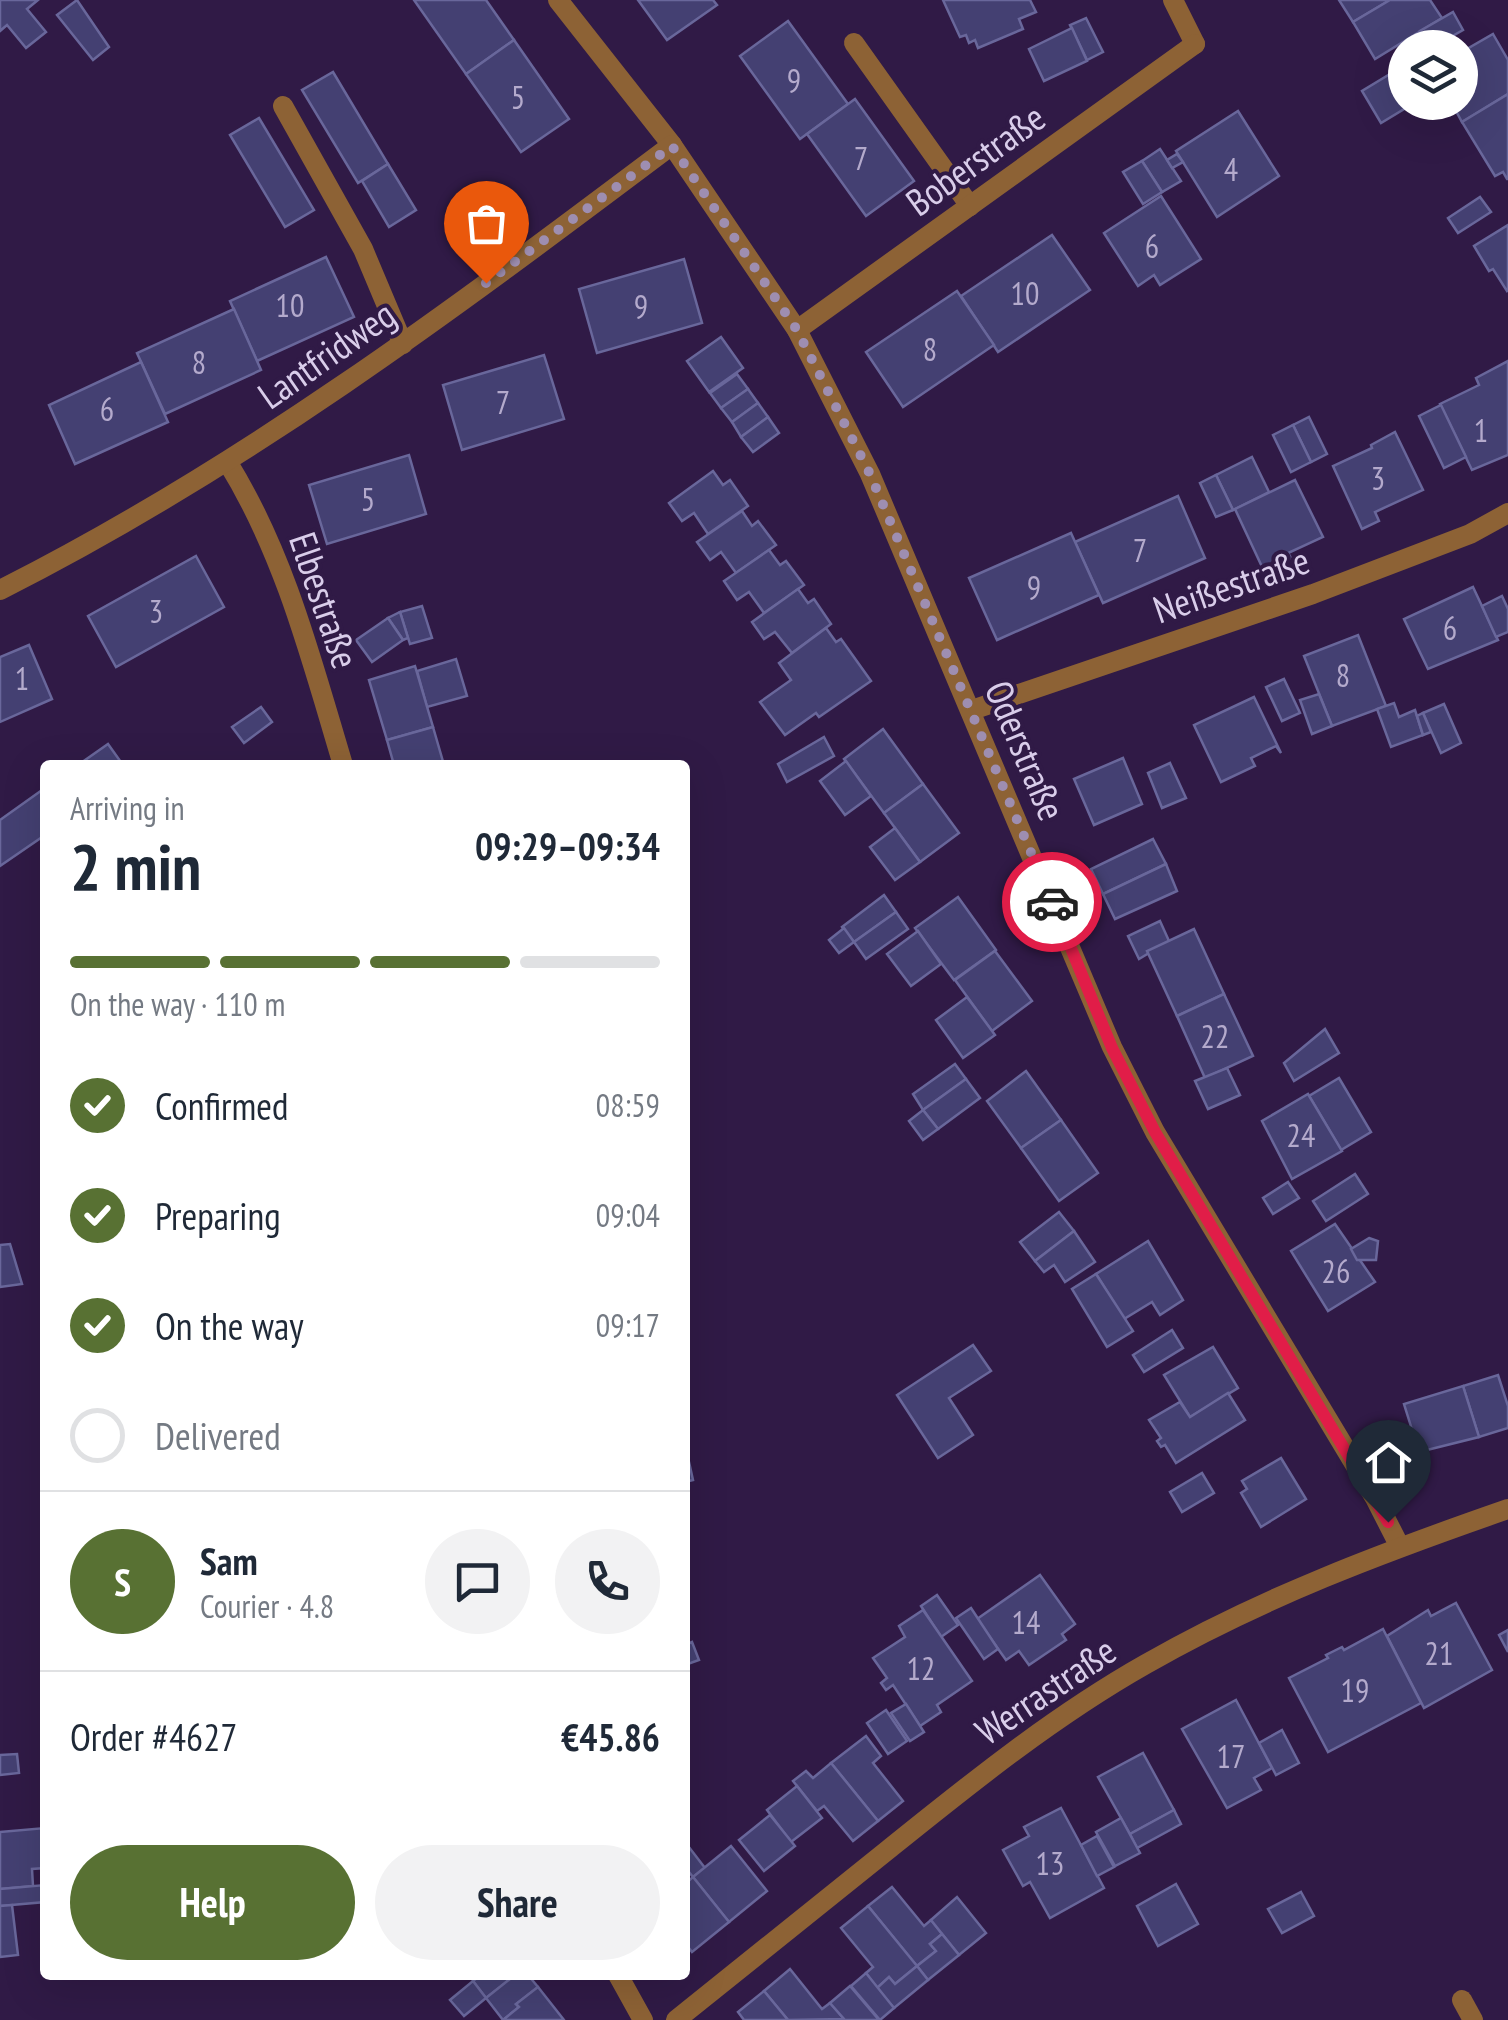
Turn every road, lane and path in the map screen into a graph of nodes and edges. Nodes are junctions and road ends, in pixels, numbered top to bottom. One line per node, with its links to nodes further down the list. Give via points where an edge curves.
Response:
1 (558, 0): 5 (street, Oderstraße)
2 (1173, 0): 6 (street, Boberstraße, via 1195,44)
3 (854, 43): 6 (street)
4 (283, 106): 8 (street, via 362,249)
5 (672, 146): 7 (street, Oderstraße); 8 (street, Lantfridweg)
6 (970, 206): 7 (street, Boberstraße)
7 (797, 330): 12 (street, Oderstraße, via 870,474)
8 (403, 344): 9 (street, Lantfridweg)
9 (228, 463): 11 (street, Lantfridweg); 13 (street, Elbestraße, via 274,551)
10 (1508, 514): 12 (street, Neißestraße, via 1314,594)
11 (0, 590)
12 (972, 710): 15 (street, Oderstraße, via 1112,1048 1155,1132)
13 (342, 760)
14 (1508, 1509): 15 (street, Werrastraße)
15 (1400, 1546): 19 (street, Werrastraße, via 1226,1622 1066,1714)
16 (621, 1980): 18 (street)
17 (1462, 2000): 20 (street)
18 (643, 2020)
19 (676, 2020)
20 (1473, 2020)

